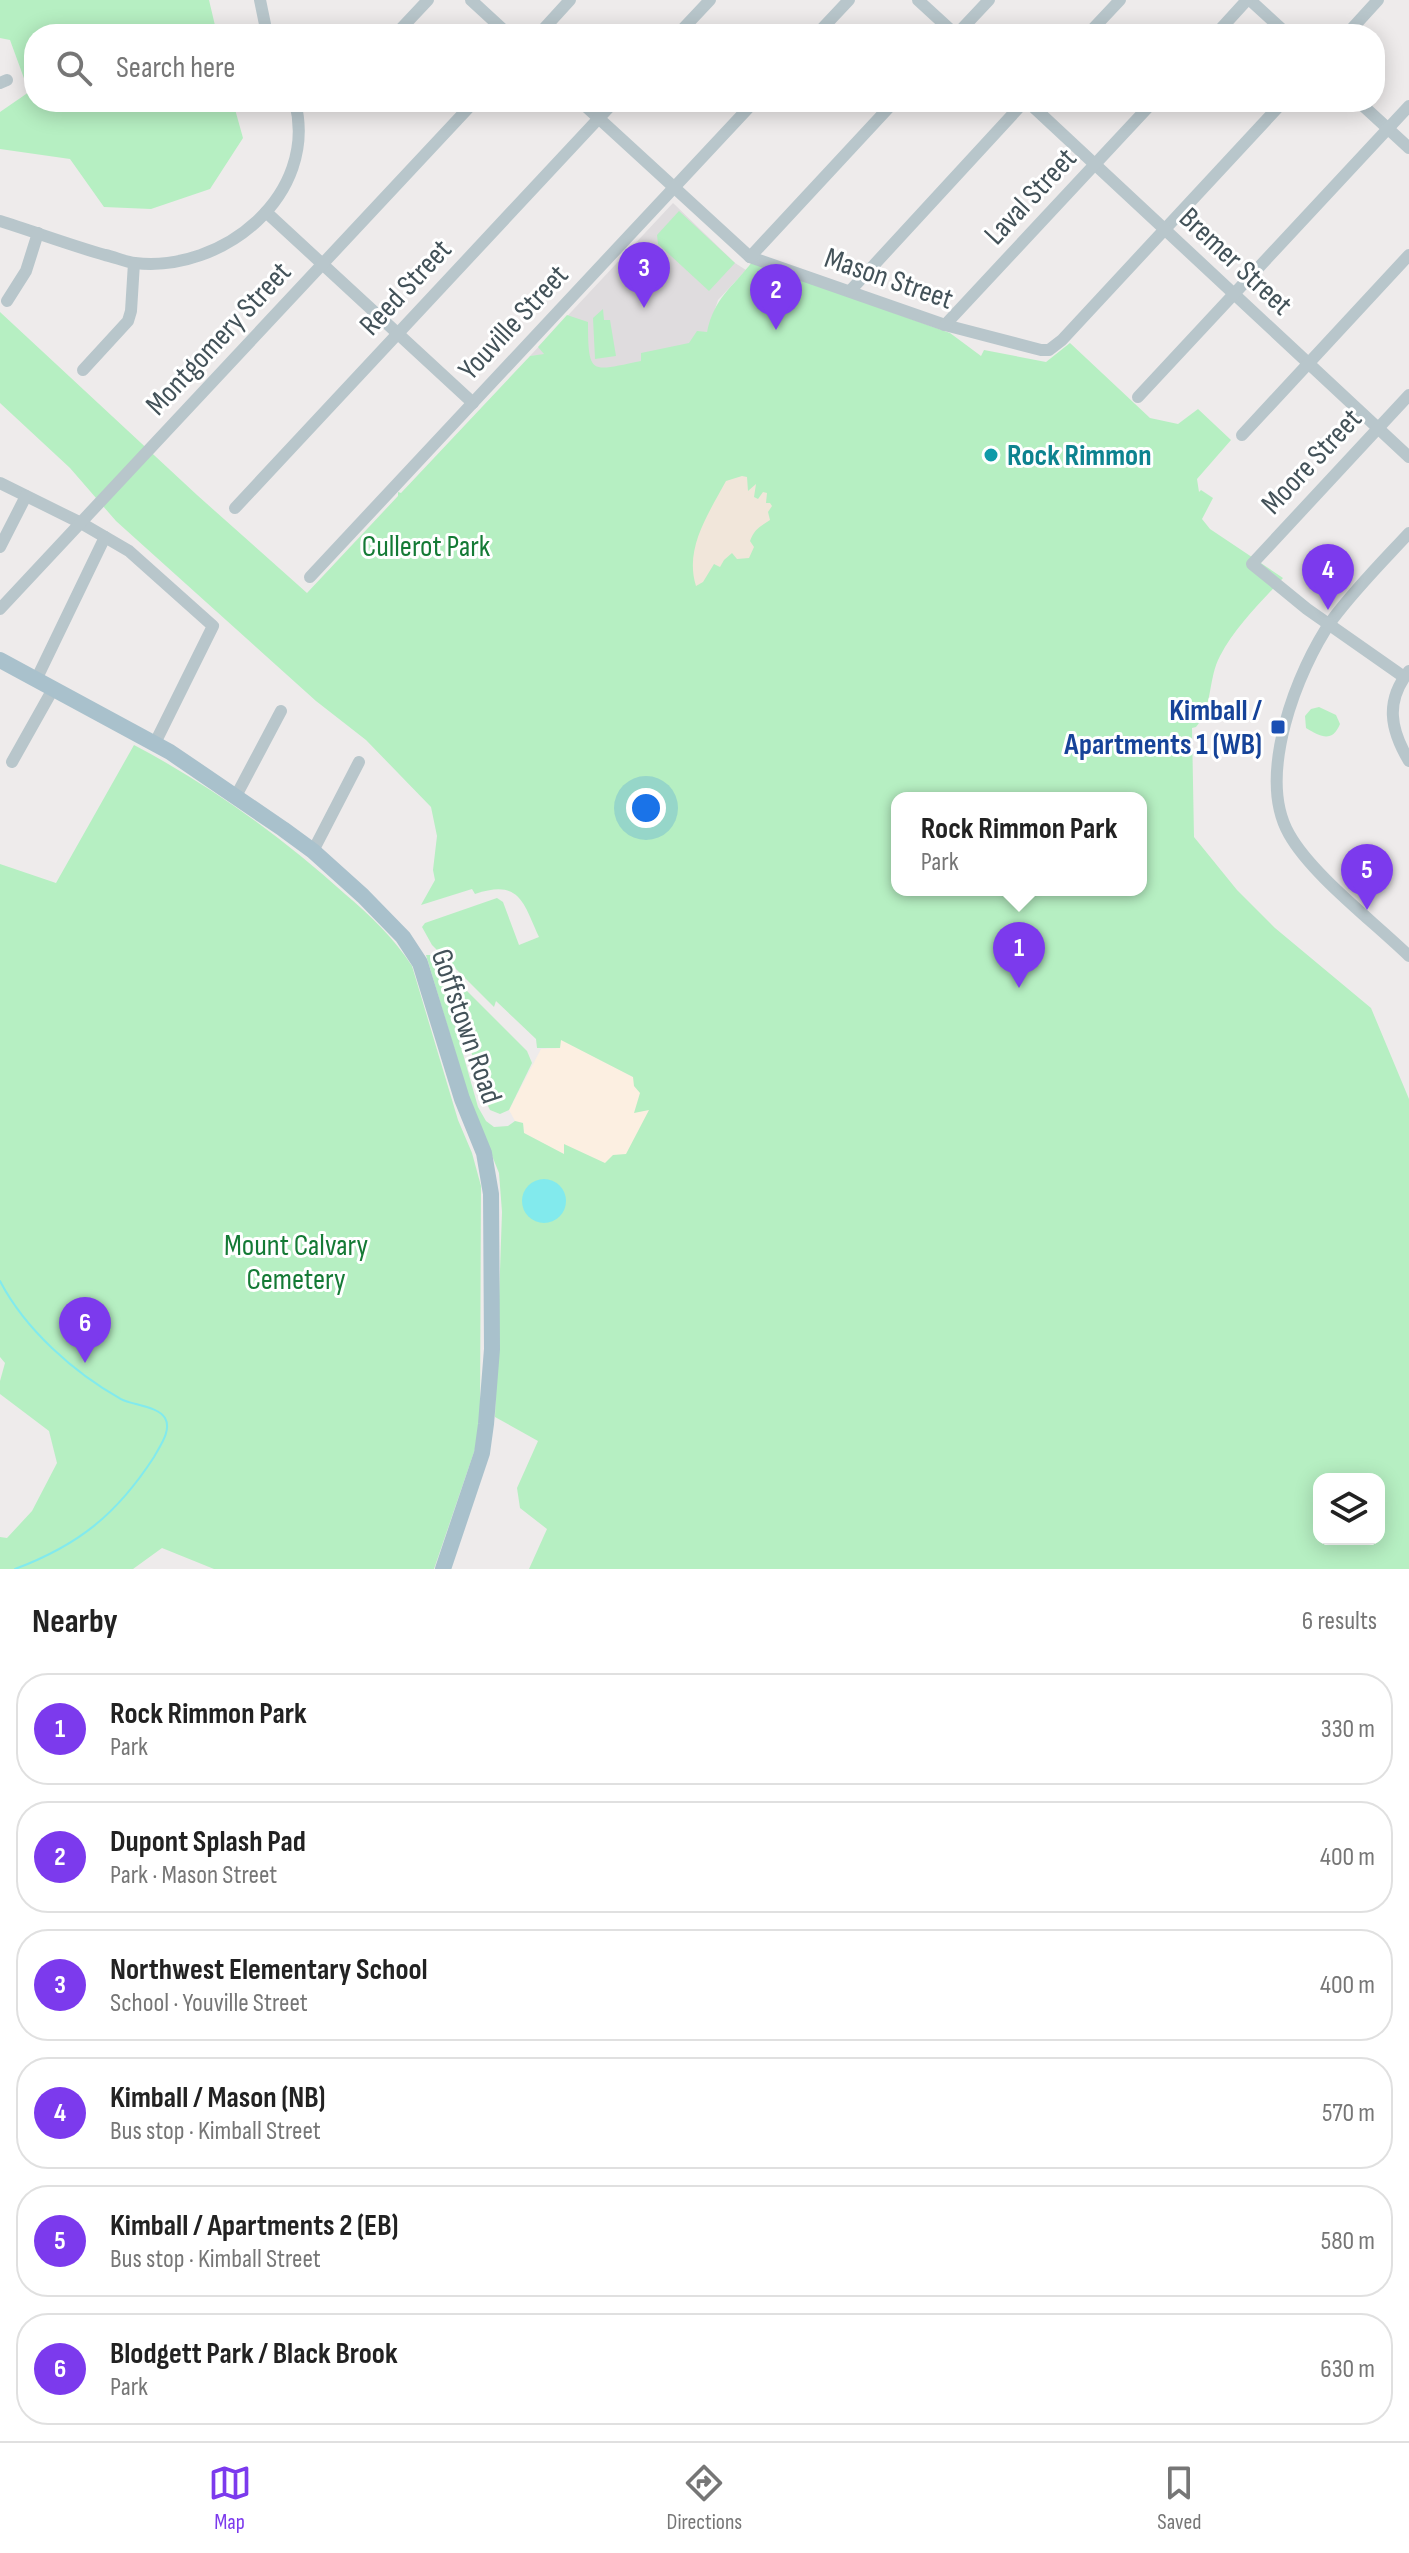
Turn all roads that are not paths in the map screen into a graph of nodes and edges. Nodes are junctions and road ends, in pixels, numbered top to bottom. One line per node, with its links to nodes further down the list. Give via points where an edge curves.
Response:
1 (260, 0): 12 (street)
2 (428, 0): 13 (street)
3 (471, 0): 14 (street)
4 (570, 0): 15 (street)
5 (710, 0): 16 (street)
6 (849, 0): 17 (street)
7 (918, 0): 18 (street)
8 (989, 0): 19 (street)
9 (1120, 0): 20 (street)
10 (1248, 0): 21 (street); 22 (street)
11 (1378, 0): 23 (street)
12 (265, 24)
13 (405, 24)
14 (497, 24)
15 (548, 24)
16 (687, 24)
17 (826, 24)
18 (945, 24)
19 (966, 24)
20 (1097, 24)
21 (1225, 24)
22 (1276, 24)
23 (1356, 24)
24 (1409, 106): 37 (street)
25 (297, 112): 41 (street, via 292,170)
26 (465, 112): 48 (street, Montgomery Street)
27 (592, 112): 36 (street, Mason Street)
28 (604, 112): 36 (street, Reed Street)
29 (745, 112): 40 (street, Youville Street)
30 (885, 112): 46 (street)
31 (1017, 112): 49 (street)
32 (1037, 112): 39 (street, Bremer Street)
33 (1144, 112): 39 (street, Laval Street)
34 (1274, 112): 43 (street)
35 (1370, 112): 37 (street)
36 (598, 118): 40 (street, Mason Street); 53 (street, Reed Street)
37 (1388, 129): 38 (street); 50 (street)
38 (1409, 148)
39 (1095, 164): 43 (street, Bremer Street); 52 (street, Laval Street)
40 (674, 188): 46 (street, Mason Street); 58 (street, Youville Street)
41 (266, 212): 47 (street, via 238,237 202,255); 48 (street)
42 (0, 221): 44 (street)
43 (1164, 228): 50 (street, Bremer Street); 52 (street, Mason Street, via 1049,350)
44 (38, 233): 47 (street); 51 (street, via 26,271)
45 (1409, 255): 54 (street)
46 (750, 257): 49 (street, Mason Street)
47 (134, 263): 55 (street, via 128,321)
48 (322, 264): 53 (street); 65 (street, Montgomery Street)
49 (850, 291): 52 (street, Mason Street)
50 (1234, 294): 54 (street, Bremer Street); 57 (street)
51 (7, 301)
52 (945, 325)
53 (397, 333): 58 (street); 64 (street, Reed Street)
54 (1309, 364): 59 (street, Bremer Street); 60 (street)
55 (83, 370)
56 (1409, 395): 59 (street, Moore Street)
57 (1138, 397)
58 (473, 403): 69 (street, Youville Street)
59 (1378, 428): 61 (street, Bremer Street); 71 (street, Moore Street, via 1252,564)
60 (1242, 435)
61 (1409, 457)
62 (0, 483): 63 (street)
63 (26, 496): 65 (street); 68 (street)
64 (235, 508)
65 (81, 523): 67 (street); 70 (street, Montgomery Street)
66 (1409, 533): 71 (street)
67 (105, 537): 74 (street); 77 (street, via 137,556 213,626)
68 (0, 547)
69 (310, 577)
70 (0, 609)
71 (1329, 624): 73 (street); 83 (street, via 1300,684 1282,739 1275,777 1278,806 1306,857)
72 (0, 660): 74 (main road, Goffstown Road)
73 (1407, 674): 78 (street, via 1394,698 1391,719)
74 (36, 680): 75 (main road, Goffstown Road)
75 (53, 689): 77 (main road, Goffstown Road); 79 (street)
76 (281, 711): 81 (street)
77 (155, 743): 81 (main road, Goffstown Road)
78 (1409, 761)
79 (12, 762)
80 (359, 762): 82 (street)
81 (236, 796): 82 (main road, Goffstown Road)
82 (313, 851): 84 (main road, Goffstown Road, via 415,954 487,1167 490,1387 482,1453)
83 (1409, 956)
84 (443, 1569)

